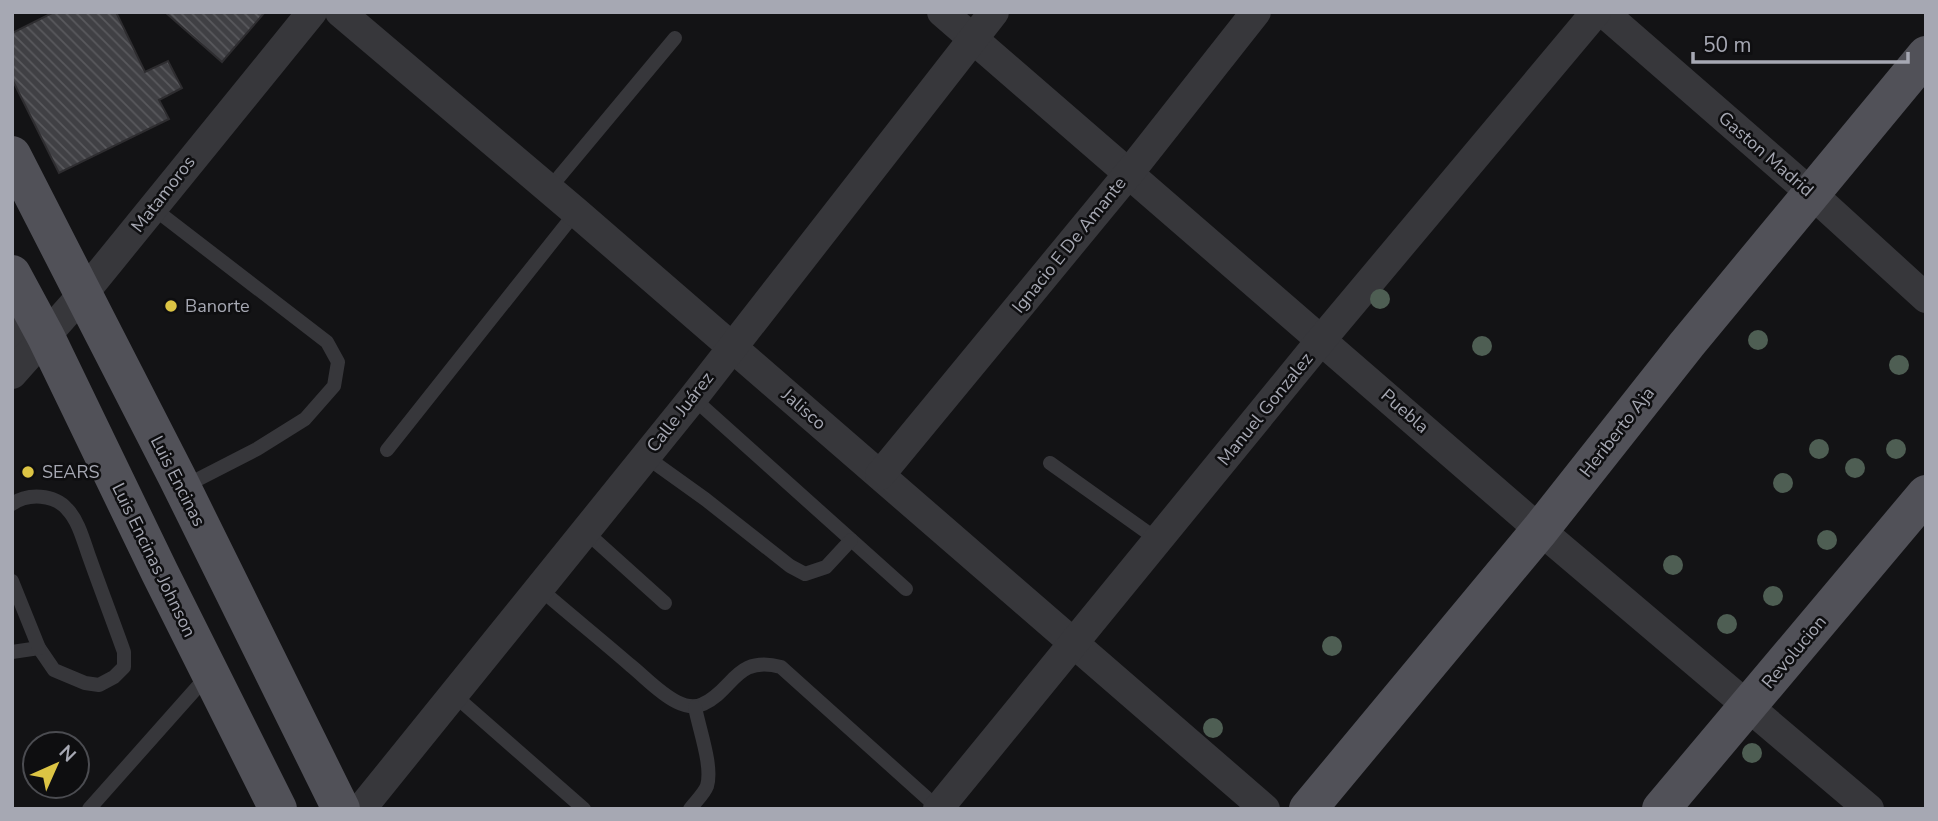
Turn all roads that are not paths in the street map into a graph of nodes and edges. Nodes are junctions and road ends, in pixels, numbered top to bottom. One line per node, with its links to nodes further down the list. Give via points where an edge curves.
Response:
1 (312, 12): 15 (street, Matamoros)
2 (340, 12): 13 (street, Jalisco)
3 (942, 12): 9 (street, Puebla)
4 (994, 12): 9 (street, Calle Juárez)
5 (1256, 12): 12 (street, Ignacio E De Amante)
6 (1595, 12): 21 (street, Manuel Gonzalez)
7 (1603, 12): 14 (street, Gaston Madrid)
8 (675, 38): 13 (lane)
9 (972, 39): 12 (street, Puebla); 22 (street, Calle Juárez)
10 (1926, 55): 14 (main road, Heriberto Aja)
11 (12, 155): 18 (main road, Luis Encinas)
12 (1129, 173): 21 (street, Puebla); 28 (street, Ignacio E De Amante)
13 (549, 189): 16 (street, Jalisco)
14 (1812, 194): 19 (street, Gaston Madrid); 32 (main road, Heriberto Aja)
15 (153, 208): 18 (street, Matamoros); 29 (lane, via 327,342 338,362 334,386 305,419)
16 (576, 212): 22 (street, Jalisco); 25 (lane)
17 (12, 274): 20 (main road, Luis Encinas Johnson)
18 (83, 294): 20 (street, Matamoros); 29 (main road, Luis Encinas)
19 (1926, 298)
20 (31, 338): 23 (street, Matamoros); 43 (main road, Luis Encinas Johnson)
21 (1322, 339): 32 (street, Puebla); 35 (street, Manuel Gonzalez)
22 (732, 346): 24 (street, Calle Juárez); 28 (street, Jalisco)
23 (12, 374)
24 (693, 398): 26 (street, Calle Juárez); 34 (lane)
25 (387, 450)
26 (645, 456): 33 (street, Calle Juárez); 34 (lane, via 805,573 826,567)
27 (1050, 463): 35 (lane)
28 (880, 475): 40 (street, Jalisco)
29 (182, 488): 50 (main road, Luis Encinas)
30 (1926, 494): 45 (main road, Revolucion)
31 (12, 503): 41 (lane, via 43,497 58,500 69,510 124,652 124,667 99,685 85,684 54,670)
32 (1541, 530): 45 (street, Puebla); 55 (main road, Heriberto Aja)
33 (585, 531): 37 (street, Calle Juárez); 39 (lane)
34 (851, 540): 38 (lane)
35 (1158, 540): 40 (street, Manuel Gonzalez)
36 (12, 581): 41 (lane)
37 (539, 588): 44 (street, Calle Juárez); 46 (lane, via 659,690)
38 (906, 589)
39 (665, 603)
40 (1074, 642): 47 (street, Manuel Gonzalez); 54 (street, Jalisco)
41 (39, 648): 42 (lane)
42 (12, 652)
43 (210, 673): 48 (lane); 49 (main road, Luis Encinas Johnson)
44 (454, 695): 51 (street, Calle Juárez); 52 (lane)
45 (1748, 706): 56 (main road, Revolucion); 57 (street, Puebla)
46 (695, 707): 47 (lane, via 705,704 742,671 767,664 781,667); 53 (lane, via 710,768 706,789)
47 (938, 808)
48 (89, 809)
49 (278, 809)
50 (341, 809)
51 (362, 809)
52 (584, 809)
53 (690, 809)
54 (1265, 809)
55 (1308, 809)
56 (1661, 809)
57 (1869, 809)

